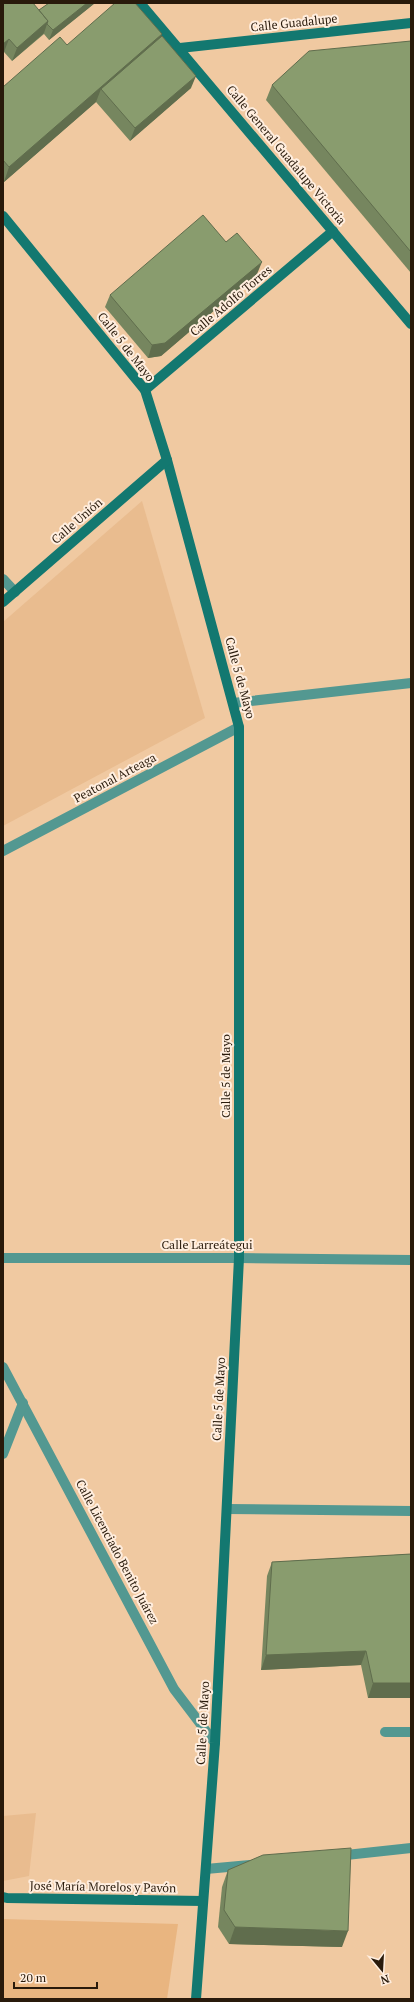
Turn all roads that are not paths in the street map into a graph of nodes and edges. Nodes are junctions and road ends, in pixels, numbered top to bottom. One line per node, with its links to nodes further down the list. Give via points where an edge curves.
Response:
1 (140, 3): 3 (main road, Calle General Guadalupe Victoria)
2 (411, 23): 3 (main road, Calle Guadalupe)
3 (180, 48): 5 (main road, Calle General Guadalupe Victoria)
4 (3, 216): 7 (main road, Calle 5 de Mayo)
5 (333, 231): 6 (main road, Calle General Guadalupe Victoria); 7 (main road, Calle Adolfo Torres)
6 (411, 324)
7 (145, 390): 8 (main road, Calle 5 de Mayo)
8 (167, 460): 10 (main road, Calle Unión); 13 (main road, Calle 5 de Mayo)
9 (3, 579): 10 (street)
10 (15, 592): 11 (main road, Calle Unión)
11 (3, 602)
12 (411, 683): 13 (street)
13 (233, 703): 14 (main road, Calle 5 de Mayo)
14 (239, 727): 15 (street, Peatonal Arteaga); 17 (main road, Calle 5 de Mayo)
15 (3, 851)
16 (3, 1258): 17 (street, Calle Larreátegui)
17 (239, 1258): 18 (street, Calle Larreátegui); 22 (main road, Calle 5 de Mayo)
18 (411, 1260)
19 (3, 1367): 20 (street, Calle Licenciado Benito Juárez)
20 (23, 1403): 21 (street); 26 (street, Calle Licenciado Benito Juárez, via 174,1689)
21 (3, 1454)
22 (227, 1509): 23 (street); 26 (main road, Calle 5 de Mayo)
23 (411, 1511)
24 (385, 1732): 25 (street)
25 (411, 1732)
26 (215, 1743): 30 (main road, Calle 5 de Mayo)
27 (411, 1848): 28 (street)
28 (324, 1857)
29 (261, 1864): 30 (street)
30 (206, 1869): 32 (main road, Calle 5 de Mayo)
31 (3, 1896): 32 (main road, José María Morelos y Pavón)
32 (203, 1901): 33 (main road, Calle 5 de Mayo)
33 (196, 1999)

